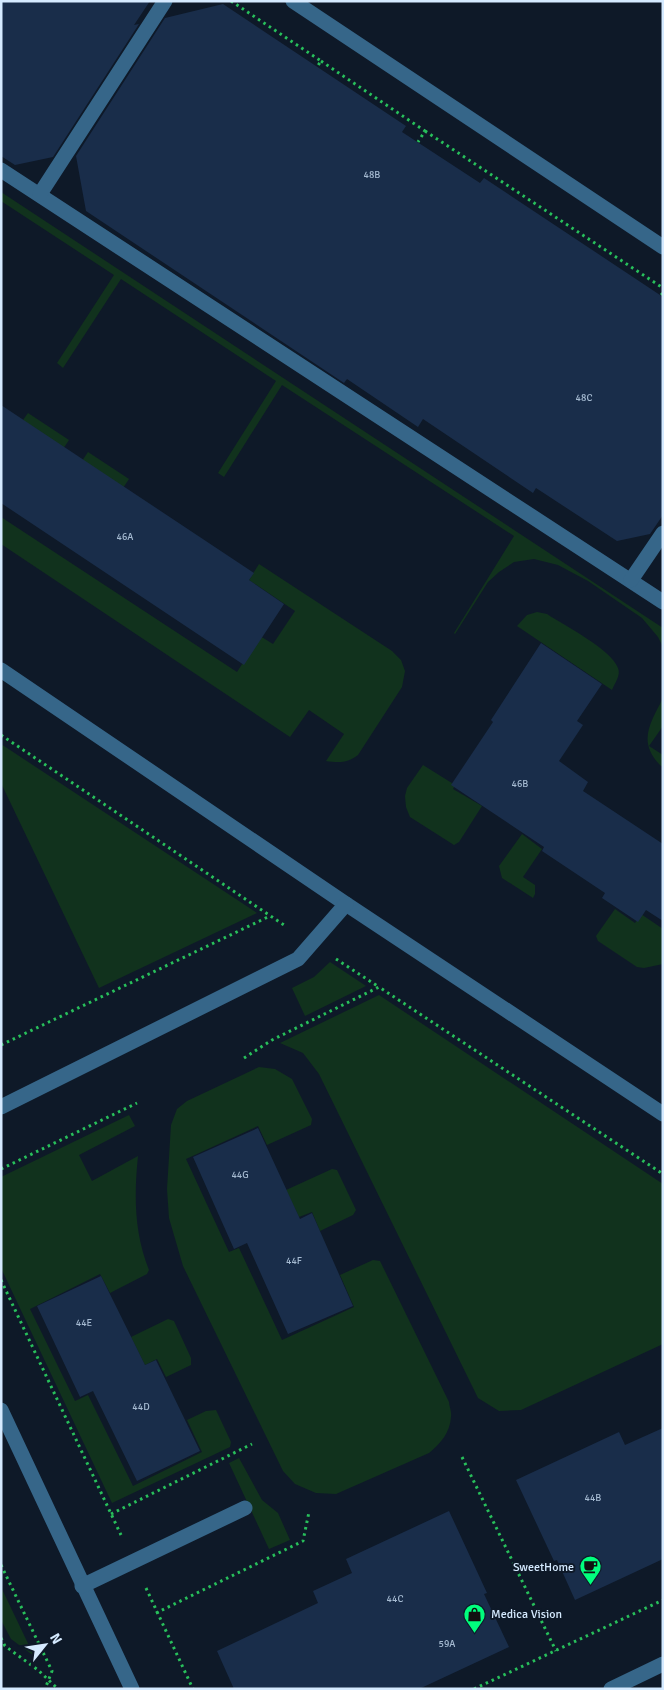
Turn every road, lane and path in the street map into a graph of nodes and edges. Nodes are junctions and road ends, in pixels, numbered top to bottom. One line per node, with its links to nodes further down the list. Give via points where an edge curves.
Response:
1 (165, 1): 9 (lane)
2 (230, 1): 4 (path)
3 (293, 1): 10 (lane)
4 (321, 61): 5 (path); 6 (path)
5 (317, 67)
6 (425, 131): 7 (path); 11 (path)
7 (418, 142)
8 (1, 170): 9 (lane)
9 (40, 194): 13 (lane)
10 (663, 247)
11 (663, 288)
12 (663, 533): 13 (lane)
13 (631, 580): 14 (lane)
14 (663, 602)
15 (1, 670): 17 (lane)
16 (1, 735): 18 (path, via 270,916)
17 (346, 904): 21 (lane, via 298,959); 22 (lane)
18 (1, 1046)
19 (244, 1058): 24 (path, via 272,1040 379,987)
20 (137, 1103): 23 (path)
21 (1, 1107)
22 (663, 1114)
23 (1, 1169)
24 (663, 1174)
25 (1, 1280): 31 (path)
26 (1, 1410): 34 (lane)
27 (252, 1444): 31 (path)
28 (462, 1457): 38 (path)
29 (245, 1508): 32 (lane)
30 (309, 1512): 36 (path, via 304,1541)
31 (111, 1514): 32 (path)
32 (134, 1561): 34 (lane); 36 (path)
33 (1, 1565): 40 (path, via 52,1671)
34 (82, 1586): 43 (lane)
35 (663, 1600): 38 (path)
36 (156, 1613): 44 (path)
37 (1, 1638): 40 (path, via 5,1646)
38 (556, 1651): 45 (path)
39 (663, 1664): 46 (lane)
40 (49, 1680): 41 (path); 42 (path)
41 (45, 1689)
42 (58, 1689)
43 (132, 1689)
44 (193, 1689)
45 (474, 1689)
46 (611, 1689)

